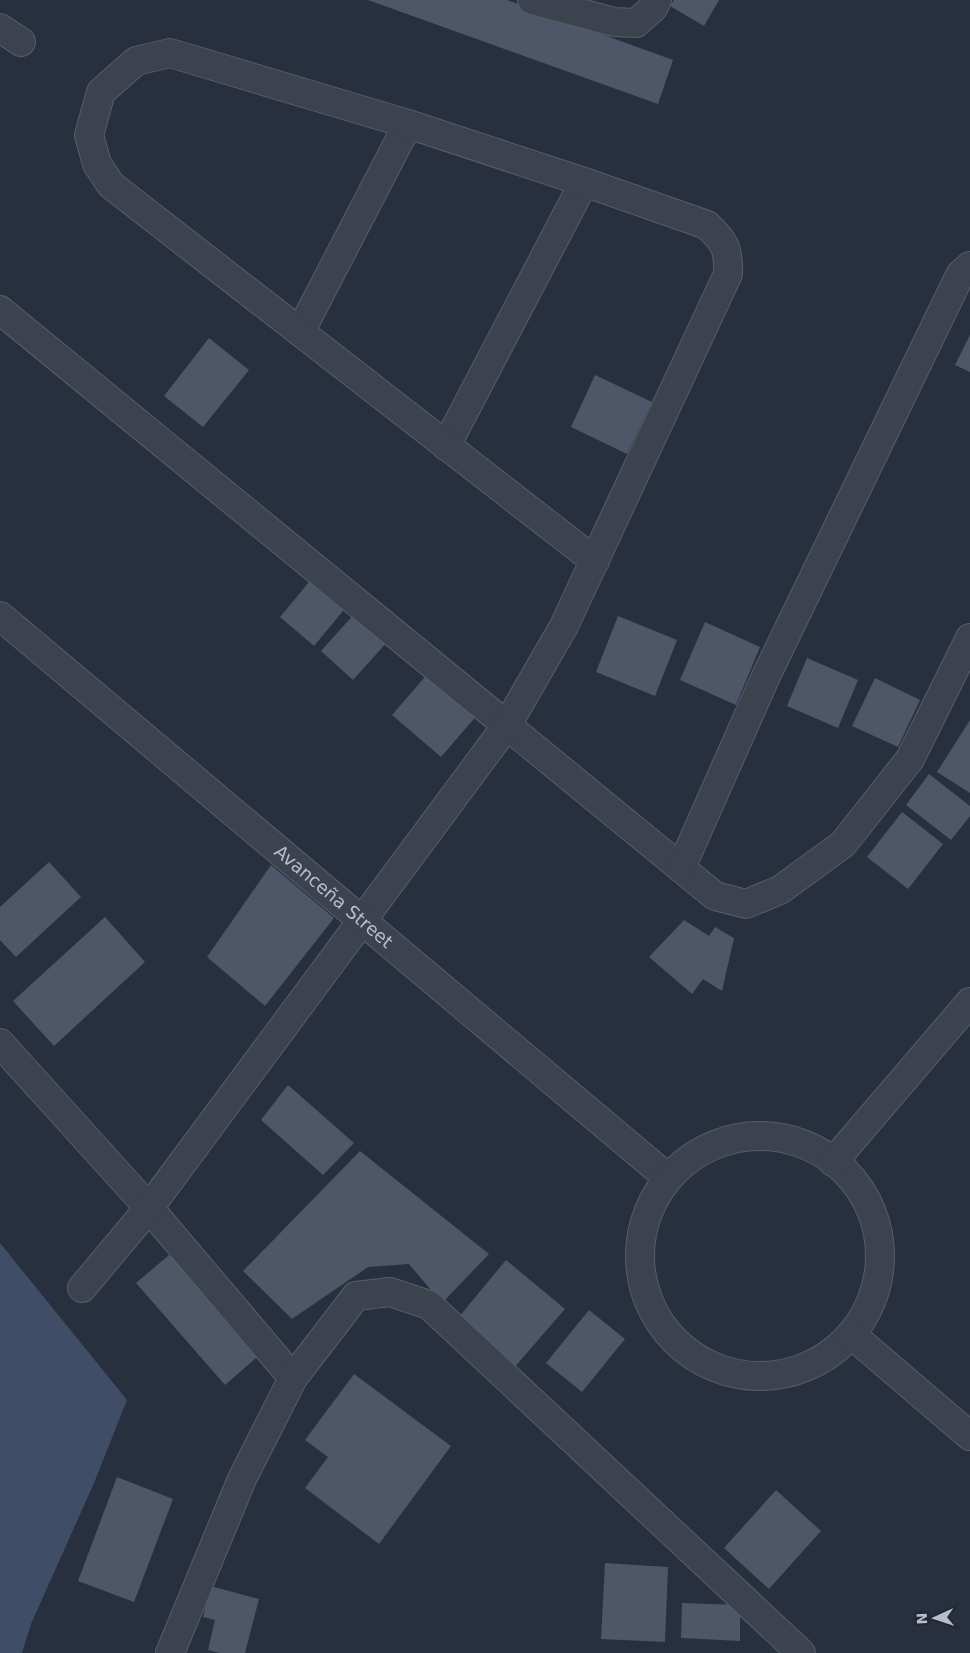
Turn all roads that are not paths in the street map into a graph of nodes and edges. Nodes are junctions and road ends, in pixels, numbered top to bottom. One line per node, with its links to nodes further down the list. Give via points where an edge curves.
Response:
1 (657, 0): 2 (street, via 636,23 614,22)
2 (536, 1)
3 (408, 124): 4 (street); 7 (street); 7 (street, via 170,53 136,61 101,92 89,135 97,164 111,185)
4 (584, 182): 8 (street); 9 (street, via 707,225 722,239 728,258 728,274)
5 (970, 266): 13 (street, via 960,275 766,676)
6 (0, 310): 12 (street)
7 (300, 332): 8 (street)
8 (446, 446): 9 (street)
9 (595, 560): 12 (street, via 564,626)
10 (0, 616): 14 (street, Avanceña Street)
11 (970, 638): 13 (street, via 910,758 844,844 780,890 746,904 715,896)
12 (507, 725): 13 (street); 14 (street)
13 (682, 868)
14 (361, 921): 18 (street, Avanceña Street); 19 (street)
15 (970, 1002): 17 (street)
16 (0, 1043): 19 (street)
17 (833, 1162): 18 (street, via 808,1145 771,1135 733,1138 697,1152); 21 (street, via 864,1195 878,1230 880,1267 871,1303)
18 (668, 1178): 21 (street, via 647,1214 639,1255 646,1297 667,1333 699,1360 738,1375 780,1376 819,1362)
19 (149, 1208): 20 (street); 22 (street)
20 (82, 1288)
21 (852, 1335): 23 (street)
22 (293, 1378): 24 (street, via 242,1479); 25 (street, via 356,1296 390,1292 429,1305)
23 (970, 1436)
24 (170, 1653)
25 (800, 1653)

